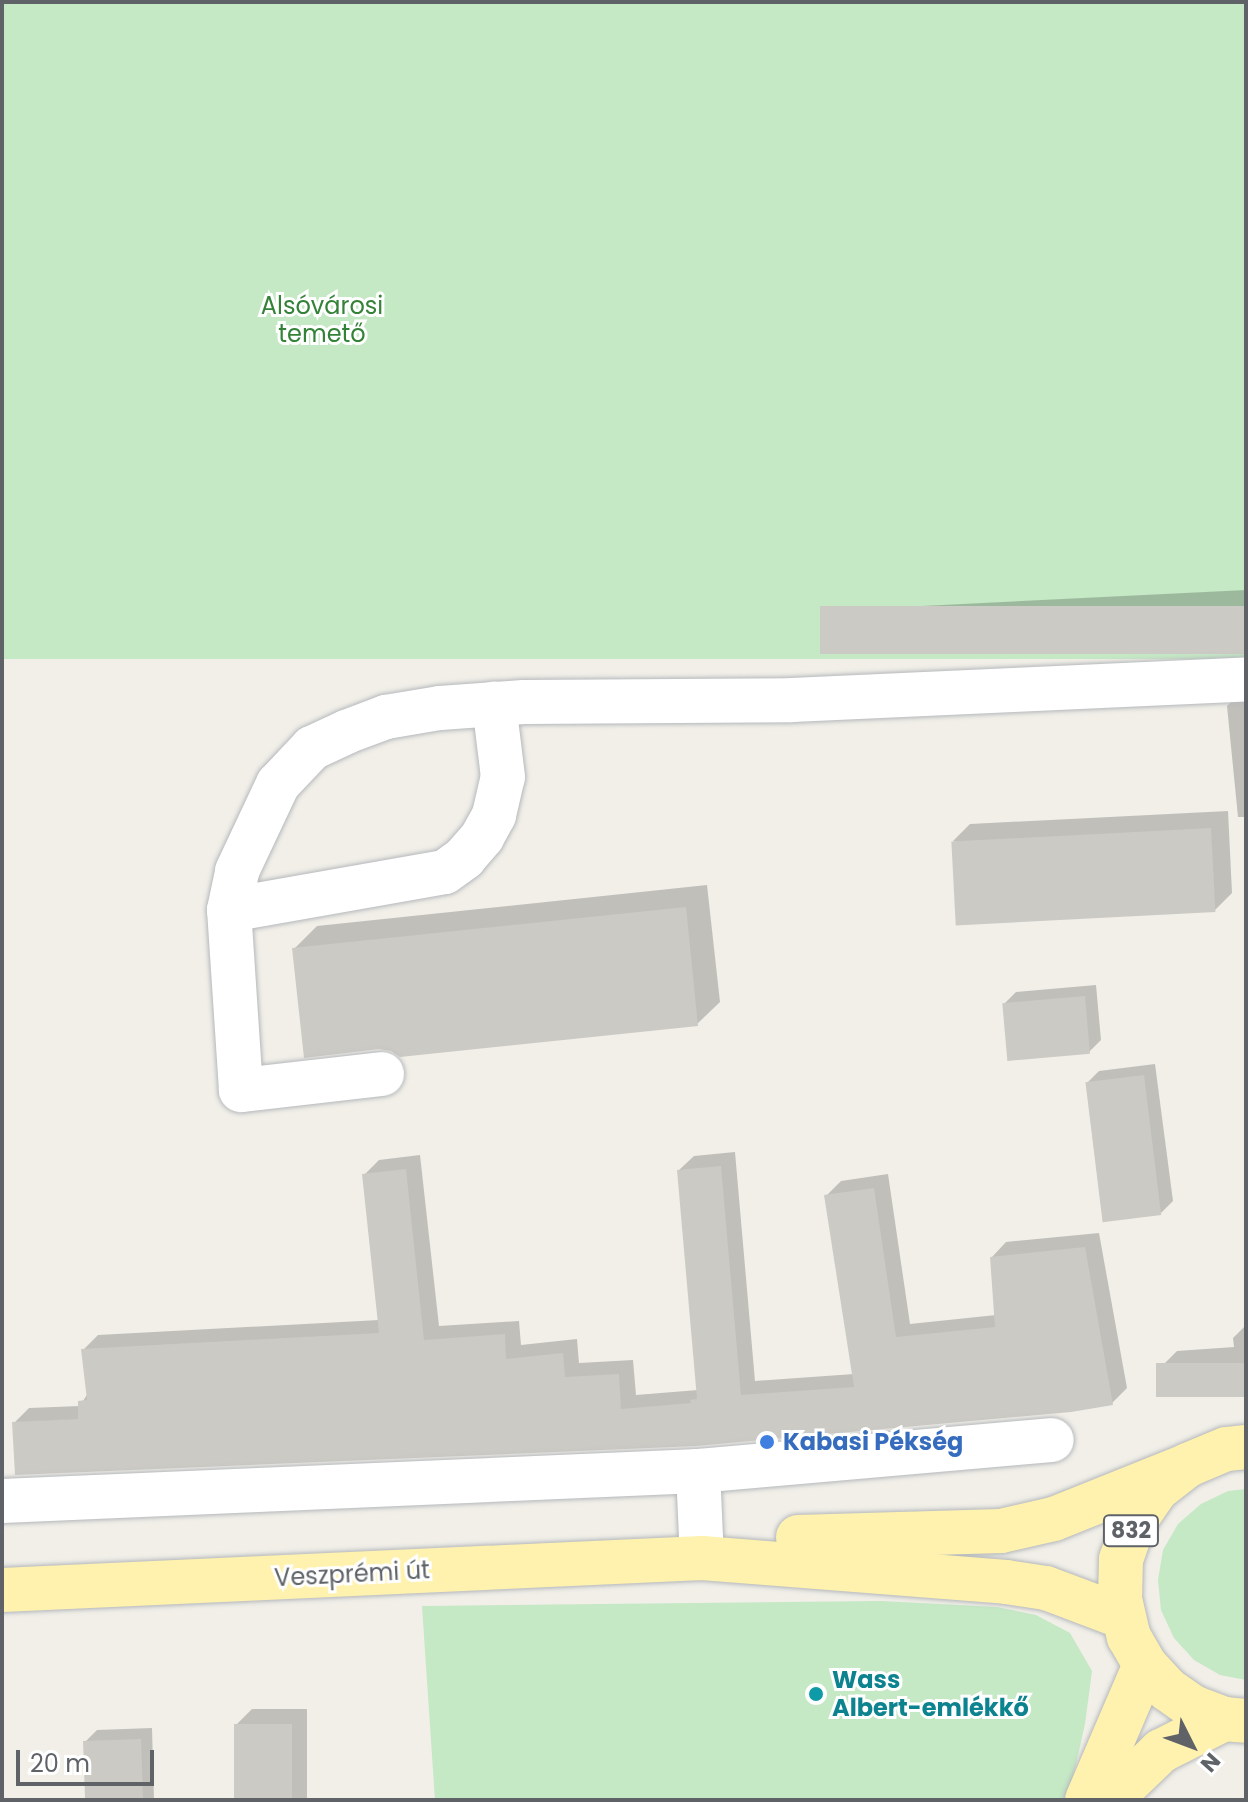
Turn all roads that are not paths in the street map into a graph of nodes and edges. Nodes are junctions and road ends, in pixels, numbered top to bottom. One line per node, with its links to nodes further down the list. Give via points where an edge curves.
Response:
1 (1246, 679): 2 (lane, via 792,700)
2 (494, 704): 3 (lane, via 386,717 312,748 278,784 252,833); 3 (lane, via 503,777 494,815 464,858 445,872)
3 (229, 910): 4 (lane, via 241,1090)
4 (382, 1074)
5 (1052, 1440): 8 (lane)
6 (1246, 1447): 7 (main road, 832, via 1226,1449)
7 (1188, 1465): 10 (main road, Veszprémi út, via 1054,1519 1001,1531 780,1537); 12 (main road, 832, via 1157,1489 1134,1522 1121,1559)
8 (698, 1471): 9 (lane); 10 (lane)
9 (2, 1501)
10 (702, 1558): 11 (main road, Veszprémi út); 12 (main road, Veszprémi út, via 1006,1582 1046,1588)
11 (2, 1590)
12 (1123, 1617): 13 (main road, 832)
13 (1145, 1665): 14 (main road, 832, via 1193,1707); 15 (main road)
14 (1235, 1720): 16 (main road, 832, via 1161,1751)
15 (1087, 1800)
16 (1110, 1800)

